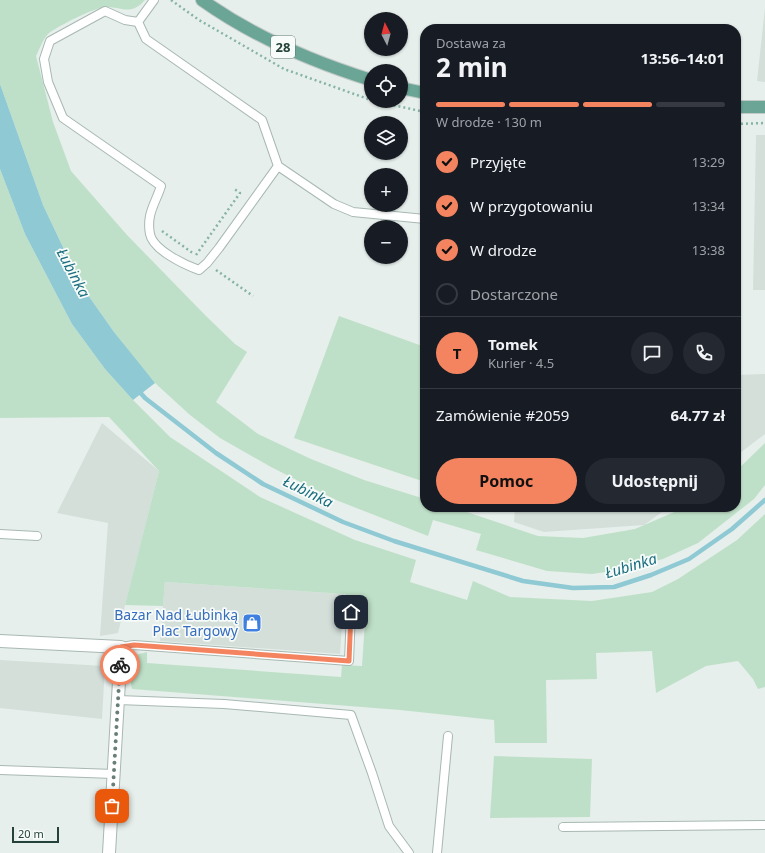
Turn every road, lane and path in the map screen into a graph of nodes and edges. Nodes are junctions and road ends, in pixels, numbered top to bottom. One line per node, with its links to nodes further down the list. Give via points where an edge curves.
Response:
1 (154, 0): 3 (lane)
2 (202, 0): 4 (main road, 28, via 248,30 298,54)
3 (138, 22): 13 (lane, via 146,39 262,120); 13 (lane, via 125,20 105,11 50,41 44,59 48,82 63,118 161,186 150,215 150,235 158,246 182,263 199,270 219,248)
4 (364, 78)
5 (408, 89): 6 (main road)
6 (420, 92)
7 (741, 107): 8 (main road)
8 (765, 107)
9 (406, 108): 10 (path)
10 (420, 111)
11 (741, 124): 12 (path)
12 (765, 124)
13 (278, 166): 15 (lane, via 334,204 353,212)
14 (233, 188): 16 (path, via 240,193)
15 (420, 219)
16 (196, 255)
17 (0, 534): 18 (lane)
18 (37, 536)
19 (351, 612): 21 (lane, via 349,661 134,645)
20 (0, 641): 21 (street)
21 (121, 647): 22 (street)
22 (118, 700): 25 (street); 29 (lane, via 224,704 351,715 389,826)
23 (448, 736): 30 (lane)
24 (0, 770): 25 (lane)
25 (114, 774): 28 (street)
26 (765, 825): 27 (lane)
27 (563, 827)
28 (109, 853)
29 (410, 853)
30 (437, 853)

